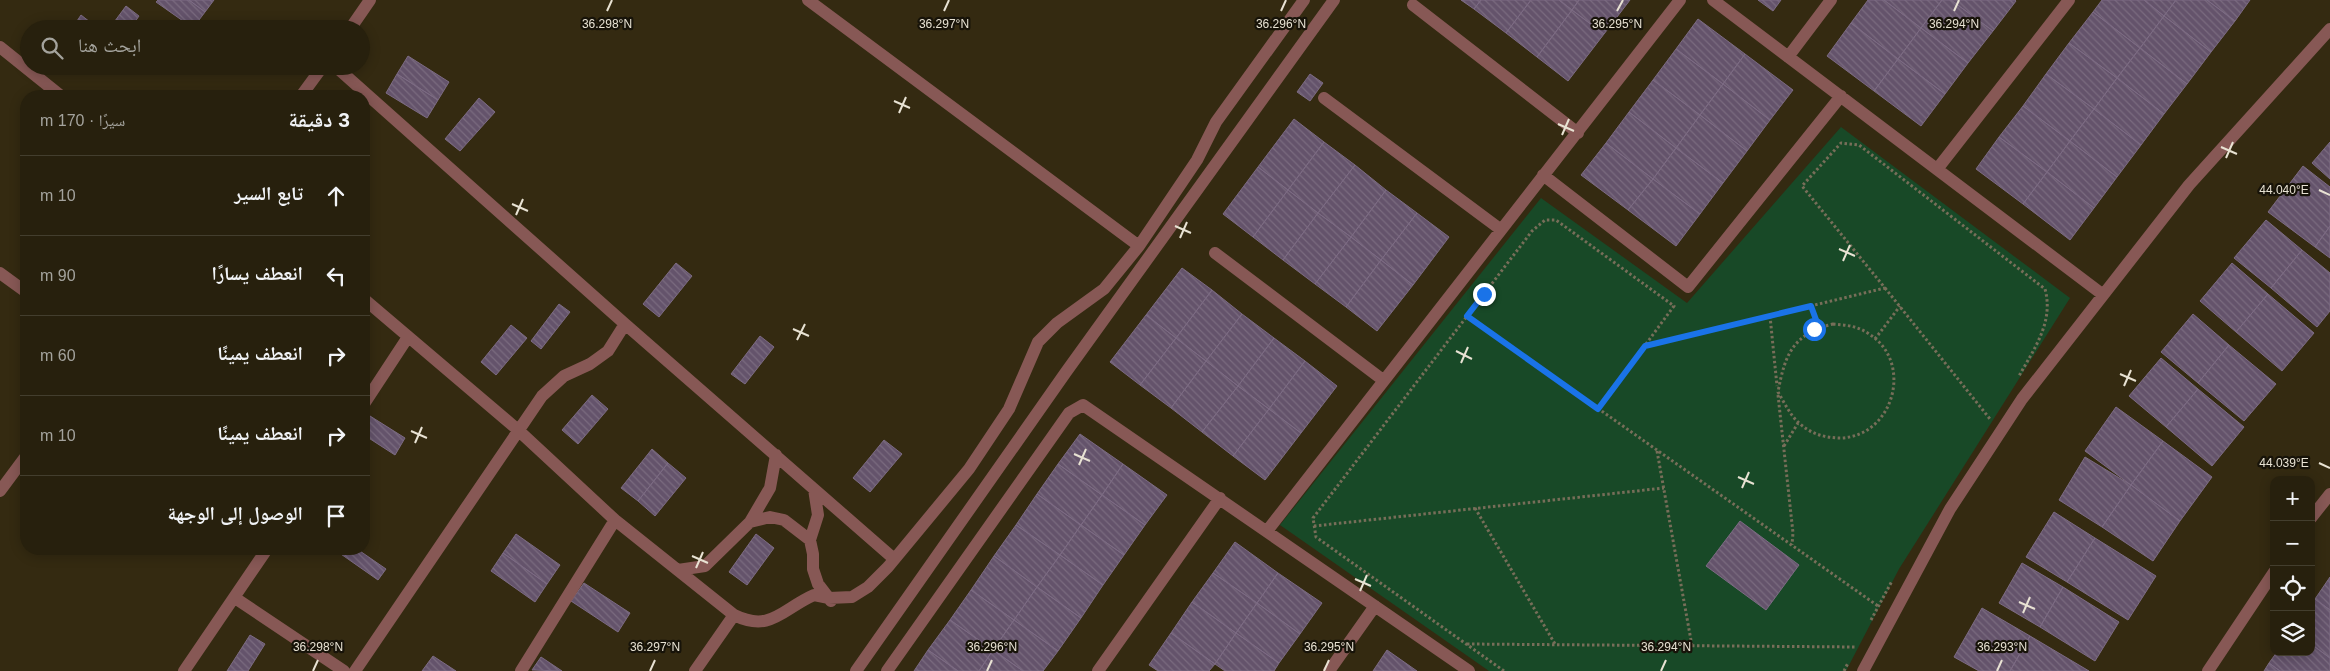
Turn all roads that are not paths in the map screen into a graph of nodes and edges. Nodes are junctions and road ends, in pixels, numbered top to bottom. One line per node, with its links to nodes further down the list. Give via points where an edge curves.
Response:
1 (370, 0): 10 (street)
2 (808, 0): 28 (street)
3 (1304, 0): 28 (street, via 1216,122 1197,160)
4 (1334, 0): 63 (street)
5 (1680, 0): 24 (street)
6 (1713, 0): 13 (street)
7 (1832, 0): 13 (street)
8 (2069, 0): 25 (street)
9 (1413, 6): 24 (street)
10 (356, 20)
11 (2330, 29): 32 (street, via 2189,185)
12 (0, 47): 14 (street)
13 (1788, 57): 21 (street)
14 (20, 63)
15 (35, 75): 18 (street)
16 (316, 75): 19 (street)
17 (345, 75): 20 (street)
18 (54, 90)
19 (305, 90)
20 (362, 90)
21 (1841, 96): 25 (street); 26 (street, via 1688,286)
22 (370, 97): 34 (street)
23 (1324, 98): 27 (street)
24 (1578, 133): 26 (street)
25 (1938, 168): 32 (street)
26 (1543, 175): 27 (street)
27 (1500, 229): 36 (street)
28 (1139, 246): 51 (street, via 1104,289 1057,323 1038,342 1010,409 969,468)
29 (1215, 253): 36 (street)
30 (0, 273): 31 (street)
31 (20, 288)
32 (2102, 294): 68 (street, via 2022,399 1950,508)
33 (370, 304): 35 (street)
34 (624, 324): 38 (street, via 608,351 564,376 542,396); 39 (street)
35 (408, 338): 37 (street); 38 (street)
36 (1383, 380): 48 (street)
37 (370, 395)
38 (518, 430): 46 (street); 60 (street)
39 (776, 455): 41 (street); 47 (street, via 770,488)
40 (20, 464): 42 (street)
41 (814, 489): 49 (street, via 818,515); 51 (street)
42 (0, 491)
43 (2330, 494): 45 (street)
44 (1220, 498): 48 (street); 64 (street, via 1089,407 1083,404 1076,407); 65 (street)
45 (2315, 513)
46 (615, 520): 52 (street); 61 (street)
47 (750, 522): 49 (street, via 770,517 784,520); 52 (street, via 705,566)
48 (1267, 531): 56 (street)
49 (810, 540): 55 (street, via 818,584)
50 (264, 555): 54 (street)
51 (893, 558): 55 (street, via 868,587 852,597)
52 (678, 570): 57 (street)
53 (2270, 578): 69 (street)
54 (235, 598): 58 (street); 59 (street)
55 (830, 599): 57 (street, via 814,595 764,622 748,622)
56 (1375, 606): 66 (street); 67 (street)
57 (734, 615): 62 (street)
58 (184, 671)
59 (344, 671)
60 (355, 671)
61 (521, 671)
62 (696, 671)
63 (856, 671)
64 (887, 671)
65 (1098, 671)
66 (1329, 671)
67 (1469, 671)
68 (1863, 671)
69 (2208, 671)

